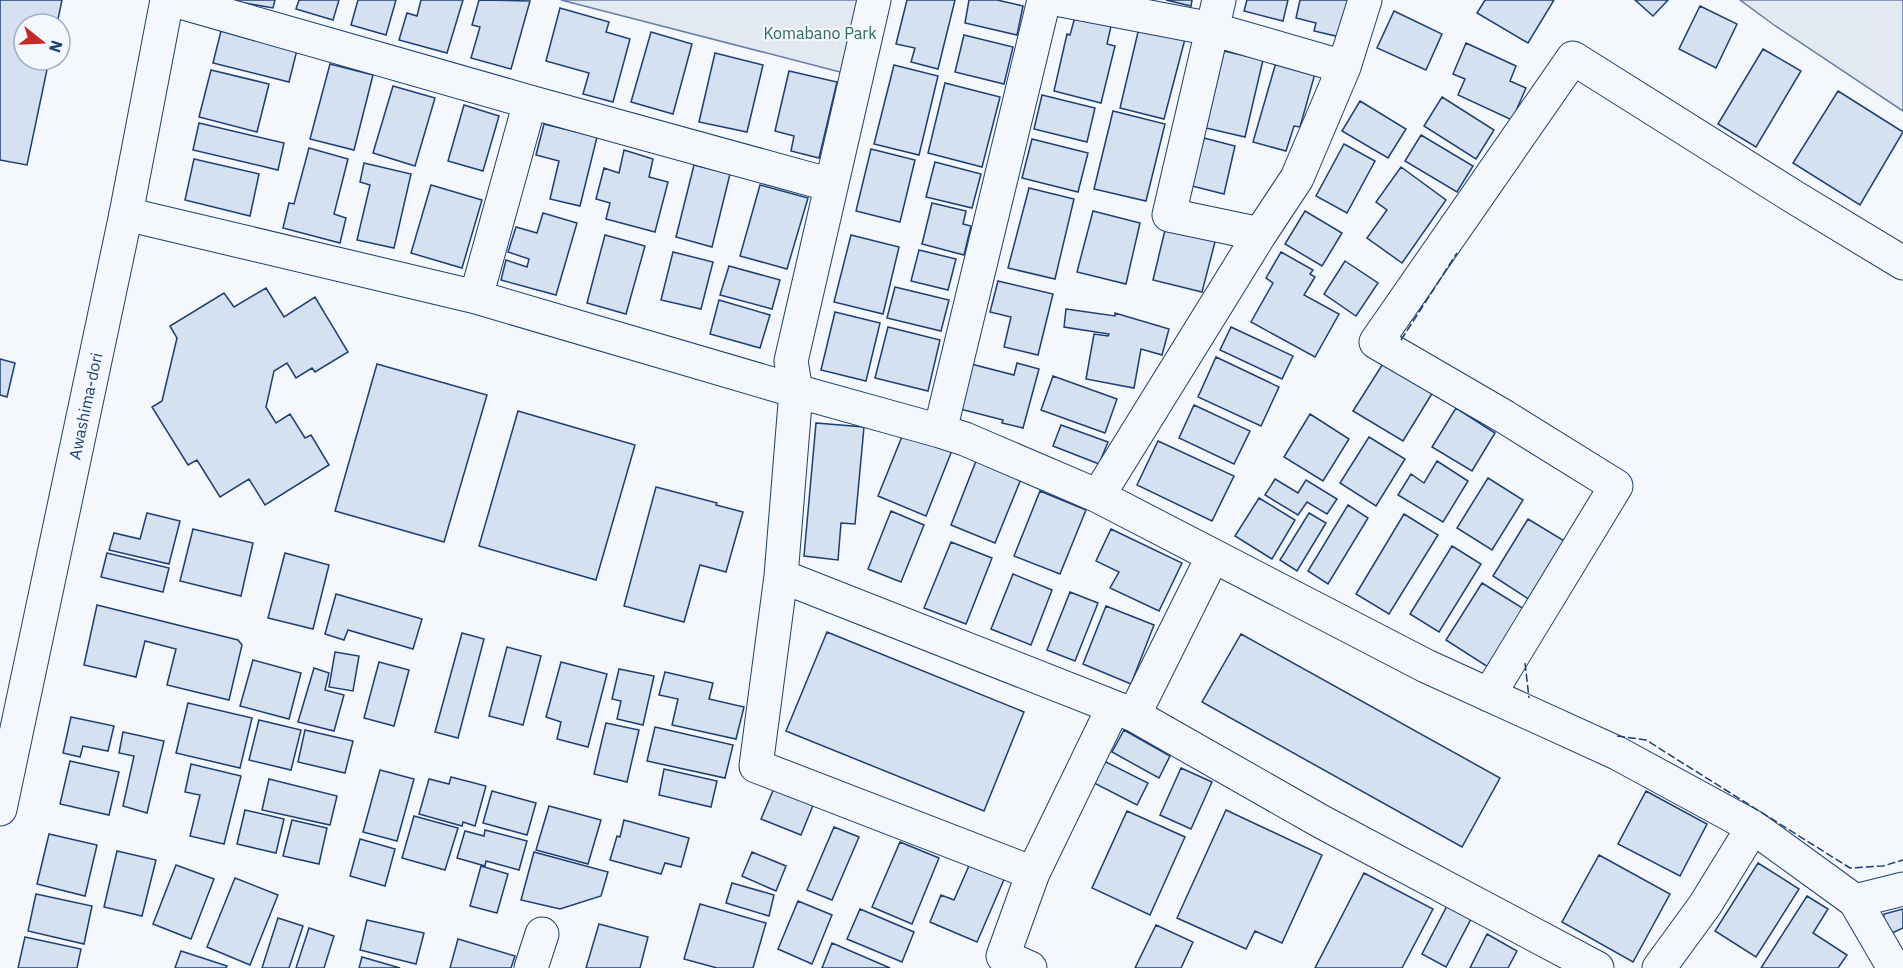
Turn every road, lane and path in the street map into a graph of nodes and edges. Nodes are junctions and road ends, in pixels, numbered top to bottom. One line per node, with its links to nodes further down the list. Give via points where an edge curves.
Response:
1 (167, 0): 11 (street, Awashima-dori)
2 (172, 0): 9 (street)
3 (874, 0): 10 (street)
4 (1044, 0): 16 (street)
5 (1061, 0): 7 (street)
6 (1365, 0): 8 (street)
7 (1215, 15): 8 (street); 12 (street, via 1169,215)
8 (1344, 67): 12 (street, via 1297,178)
9 (530, 102): 10 (street); 14 (street)
10 (831, 185): 15 (street, via 791,361)
11 (126, 214): 14 (street); 22 (street, Awashima-dori)
12 (1260, 234): 17 (street)
13 (1903, 263): 20 (street, via 1573,58 1376,342 1616,486)
14 (476, 297): 15 (street)
15 (796, 391): 16 (street); 19 (street)
16 (940, 430): 17 (street)
17 (1098, 496): 18 (street)
18 (1213, 556): 20 (street); 21 (street)
19 (781, 576): 21 (street); 25 (street, via 756,766)
20 (1489, 695): 24 (street, via 1617,753)
21 (1123, 712): 25 (street); 31 (street)
22 (6, 749): 23 (street, Awashima-dori)
23 (0, 809)
24 (1753, 827): 27 (street); 32 (street, via 1705,905)
25 (1033, 873): 30 (street, via 1002,956)
26 (1903, 889): 27 (street)
27 (1855, 901): 33 (street)
28 (542, 934): 29 (street)
29 (531, 968)
30 (1030, 968)
31 (1597, 968)
32 (1659, 968)
33 (1894, 968)

